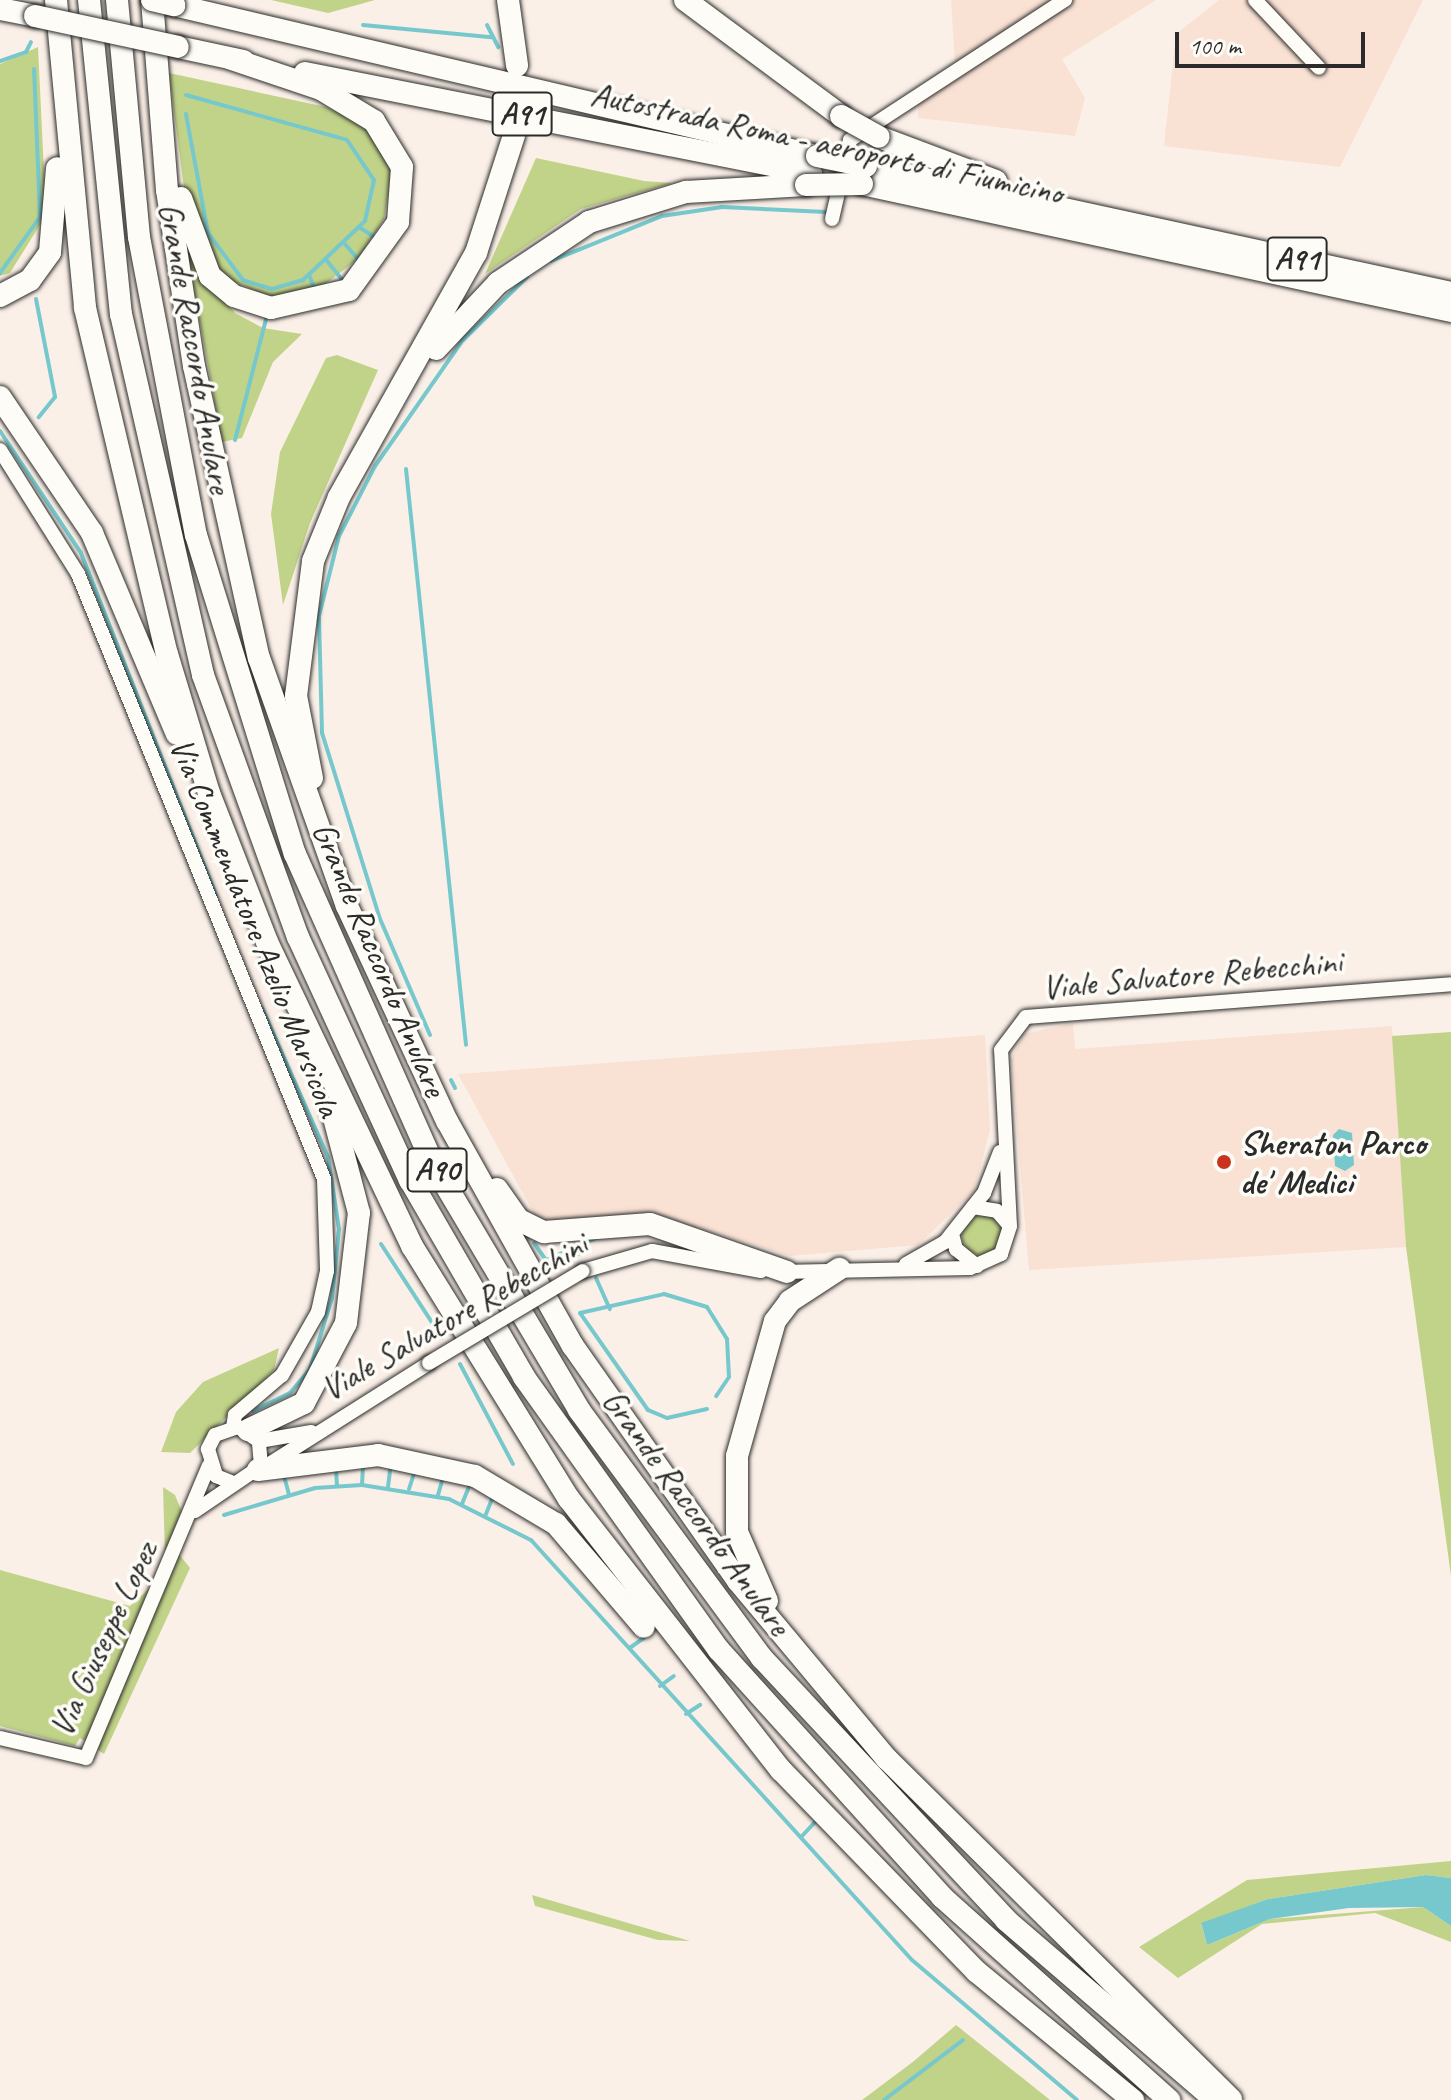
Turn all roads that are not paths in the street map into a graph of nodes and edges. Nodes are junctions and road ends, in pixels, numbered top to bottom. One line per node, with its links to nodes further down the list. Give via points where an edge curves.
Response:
1 (56, 0): 14 (highway)
2 (89, 0): 49 (highway, Grande Raccordo Anulare / A90, via 121,314 203,675 298,937 410,1180 524,1377 719,1650 942,1897)
3 (117, 0): 50 (highway, Grande Raccordo Anulare / A90, via 139,237 196,535 295,854 432,1162 606,1451 771,1668 1006,1920)
4 (508, 0): 11 (highway)
5 (1065, 0): 18 (street, via 850,140)
6 (1255, 0): 12 (street)
7 (163, 2): 13 (highway, Grande Raccordo Anulare); 16 (highway, Autostrada Roma - aeroporto di Fiumicino / A91)
8 (686, 3): 19 (highway, bridge, via 841,116 879,137)
9 (0, 11): 10 (highway, Autostrada Roma - aeroporto di Fiumicino / A91, bridge)
10 (232, 59): 13 (highway, via 351,104 397,152 404,187 395,229 365,275 334,297 266,307 234,296 210,276 186,222); 16 (highway, Autostrada Roma - aeroporto di Fiumicino / A91)
11 (517, 65)
12 (1319, 68)
13 (156, 69): 27 (highway, Grande Raccordo Anulare, via 189,335 235,559 259,658)
14 (60, 87): 21 (highway, via 53,246 34,276); 26 (highway, via 85,308 125,498 200,764)
15 (514, 135): 23 (highway, via 487,228)
16 (811, 171): 17 (highway, Autostrada Roma - aeroporto di Fiumicino / A91, bridge); 17 (highway, bridge); 23 (highway, via 671,194 578,227 491,289)
17 (864, 175): 19 (highway, Autostrada Roma - aeroporto di Fiumicino / A91); 22 (highway, Autostrada Roma - aeroporto di Fiumicino / A91)
18 (832, 219)
19 (1142, 227): 20 (highway, Autostrada Roma - aeroporto di Fiumicino / A91)
20 (1451, 293)
21 (0, 296)
22 (1451, 311)
23 (409, 380): 27 (highway, via 339,497 303,600 296,696)
24 (0, 397): 26 (highway, via 59,476 105,559)
25 (0, 450): 40 (street, Via Commendatore Azelio Marsicola, via 84,588 324,1179 327,1271 318,1312 282,1375 235,1415)
26 (234, 854): 29 (highway)
27 (347, 906): 30 (highway, Grande Raccordo Anulare)
28 (1451, 984): 31 (street, Viale Salvatore Rebecchini, via 1026,1017 1002,1046)
29 (313, 1048): 40 (highway, via 356,1196 356,1278 319,1384 275,1423); 46 (highway, via 412,1246 495,1388 616,1564)
30 (415, 1058): 38 (highway, via 527,1225 558,1232 650,1224); 45 (highway, Grande Raccordo Anulare, via 491,1207 635,1443)
31 (1003, 1144): 32 (street, Viale Salvatore Rebecchini); 33 (street, Viale Salvatore Rebecchini)
32 (973, 1207): 33 (street, via 997,1211); 34 (street, Viale Salvatore Rebecchini)
33 (1010, 1226): 36 (street, via 1001,1254)
34 (952, 1234): 35 (street, Viale Salvatore Rebecchini); 36 (street, via 959,1254)
35 (902, 1266): 36 (street, Viale Salvatore Rebecchini); 37 (street, Viale Salvatore Rebecchini)
36 (977, 1266)
37 (839, 1269): 38 (street, Viale Salvatore Rebecchini); 45 (highway, via 790,1301 775,1321 733,1486 737,1532 754,1577)
38 (787, 1272): 39 (street, Viale Salvatore Rebecchini, bridge, via 652,1251 583,1271)
39 (323, 1429): 40 (street, Viale Salvatore Rebecchini); 42 (street, Viale Salvatore Rebecchini)
40 (246, 1433): 41 (street, Via Commendatore Azelio Marsicola, via 211,1440); 42 (street)
41 (209, 1466): 43 (street); 44 (street, Via Giuseppe Lopez)
42 (258, 1470): 43 (street, Viale Salvatore Rebecchini); 46 (highway, via 391,1456 458,1470 511,1492 562,1530 664,1652)
43 (233, 1483): 44 (street, Via Giuseppe Lopez)
44 (195, 1511): 47 (street, Via Giuseppe Lopez, via 86,1758)
45 (828, 1691): 51 (highway, Grande Raccordo Anulare, via 974,1850)
46 (736, 1716): 48 (highway, via 934,1931 1024,2015)
47 (0, 1738)
48 (1133, 2100)
49 (1169, 2100)
50 (1215, 2100)
51 (1231, 2100)

